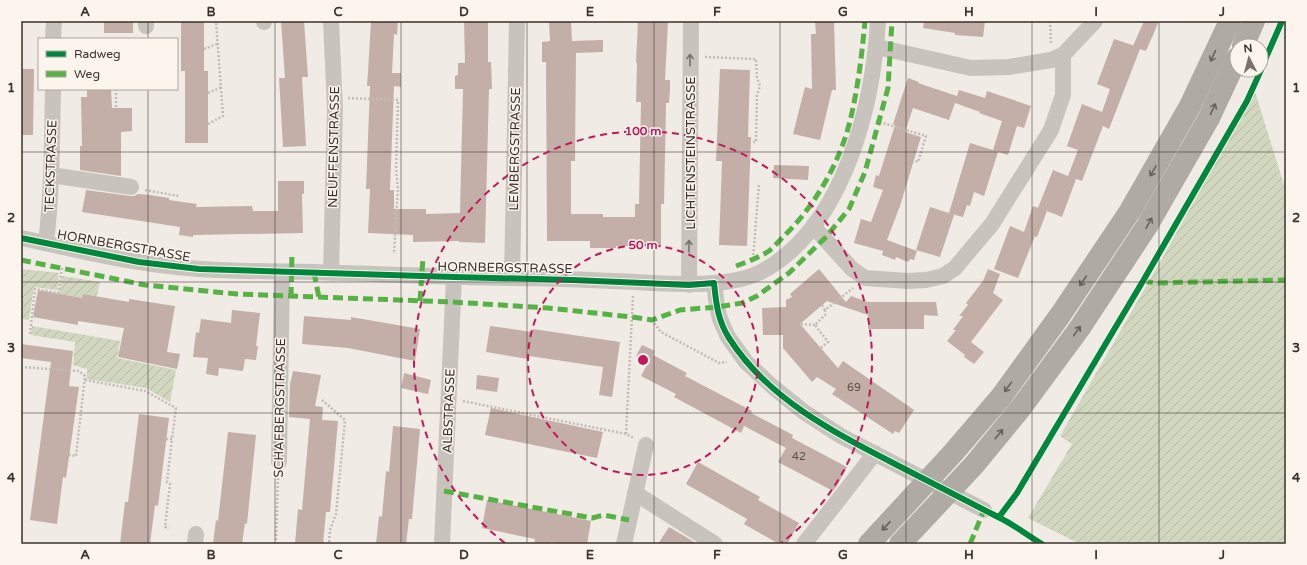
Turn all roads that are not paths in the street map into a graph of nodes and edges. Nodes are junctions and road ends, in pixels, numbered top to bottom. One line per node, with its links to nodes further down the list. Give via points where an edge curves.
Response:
1 (54, 21): 9 (street)
2 (331, 21): 21 (street, NEUFFENSTRASSE, via 334,97)
3 (516, 21): 23 (street, LEMBERGSTRASSE)
4 (691, 21): 25 (street, LICHTENSTEINSTRASSE, one-way to 4)
5 (878, 21): 11 (street, HORNBERGSTRASSE)
6 (1095, 21): 12 (street)
7 (1230, 21): 35 (highway, one-way to 35, via 1190,106 1130,212 1052,327 1001,397)
8 (1254, 21): 10 (highway)
9 (54, 38)
10 (1246, 38)
11 (877, 47): 12 (street, via 971,68 1009,67); 17 (street, HORNBERGSTRASSE, via 863,116 844,172 834,194)
12 (1057, 58): 17 (street, via 1063,95 1051,130 992,224 955,268 943,276 926,280 865,278 852,269)
13 (1229, 75): 36 (highway, one-way to 13, via 974,464 1020,409 1074,335 1147,226 1209,118)
14 (53, 90): 15 (street, TECKSTRASSE)
15 (51, 175): 16 (street); 19 (street, TECKSTRASSE)
16 (131, 188)
17 (813, 226): 24 (street, HORNBERGSTRASSE, via 792,249 769,268 733,281)
18 (21, 238): 19 (street, HORNBERGSTRASSE)
19 (46, 243): 20 (street, HORNBERGSTRASSE, via 166,266)
20 (282, 272): 21 (street, HORNBERGSTRASSE); 28 (street, SCHAFBERGSTRASSE)
21 (330, 273): 22 (street, HORNBERGSTRASSE)
22 (454, 277): 23 (street, HORNBERGSTRASSE); 31 (street, ALBSTRASSE)
23 (512, 278): 25 (street, HORNBERGSTRASSE)
24 (714, 283): 25 (street, HORNBERGSTRASSE); 27 (street, via 716,308 720,320 728,337 746,362 804,412 841,436)
25 (689, 284)
26 (646, 445): 29 (street)
27 (875, 453): 30 (street); 34 (street)
28 (279, 462)
29 (635, 493): 32 (street); 33 (street)
30 (984, 510)
31 (442, 544)
32 (624, 544)
33 (716, 544)
34 (804, 544)
35 (869, 544)
36 (900, 544)

